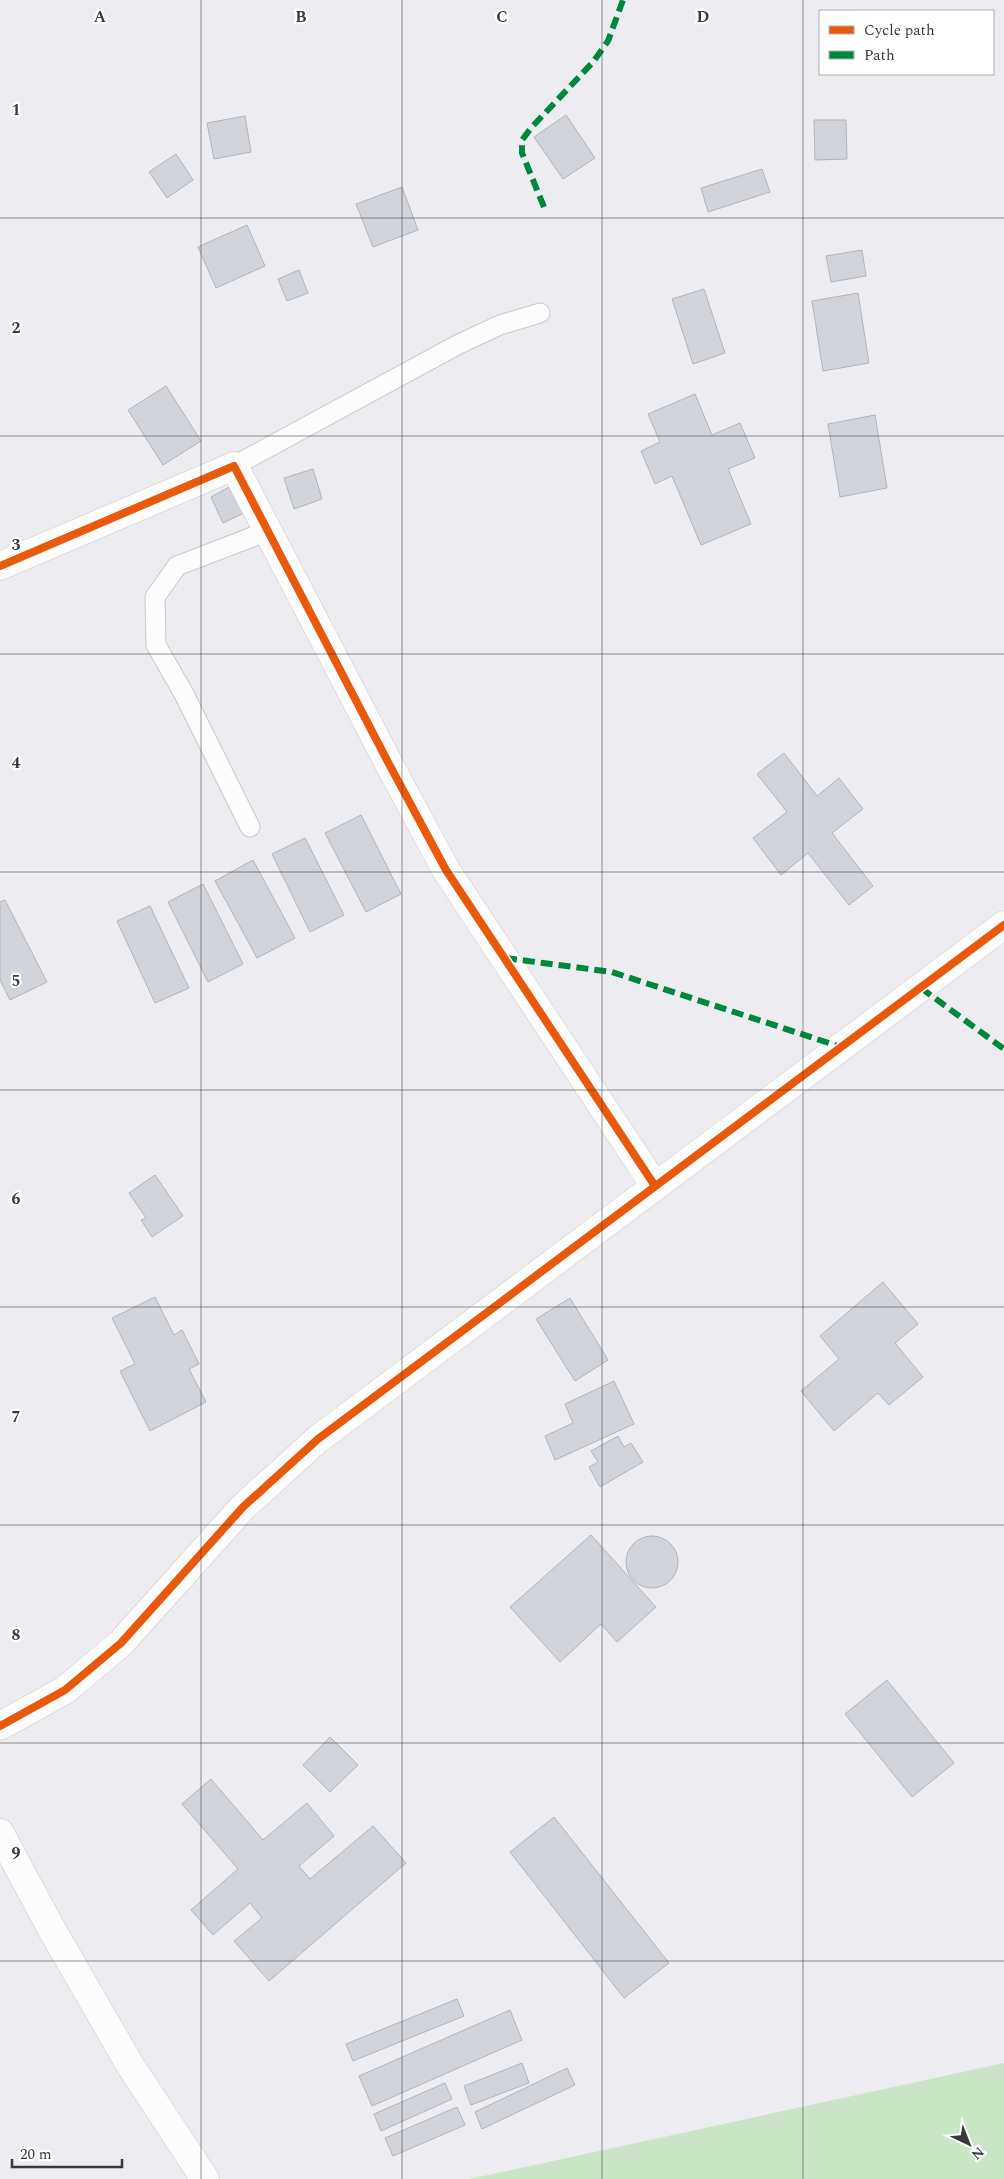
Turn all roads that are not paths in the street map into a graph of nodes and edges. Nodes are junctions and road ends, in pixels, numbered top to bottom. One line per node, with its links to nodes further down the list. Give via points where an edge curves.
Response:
1 (540, 313): 2 (lane, via 500,325 459,344)
2 (234, 466): 3 (street); 4 (street)
3 (268, 531): 5 (lane, via 178,566 155,597 156,645); 7 (street, via 446,870)
4 (0, 566)
5 (250, 827)
6 (1004, 925): 7 (street)
7 (654, 1186): 8 (street, via 318,1439 243,1508 121,1643 65,1690)
8 (0, 1726)
9 (0, 1833): 10 (street, via 130,2065)
10 (205, 2179)

